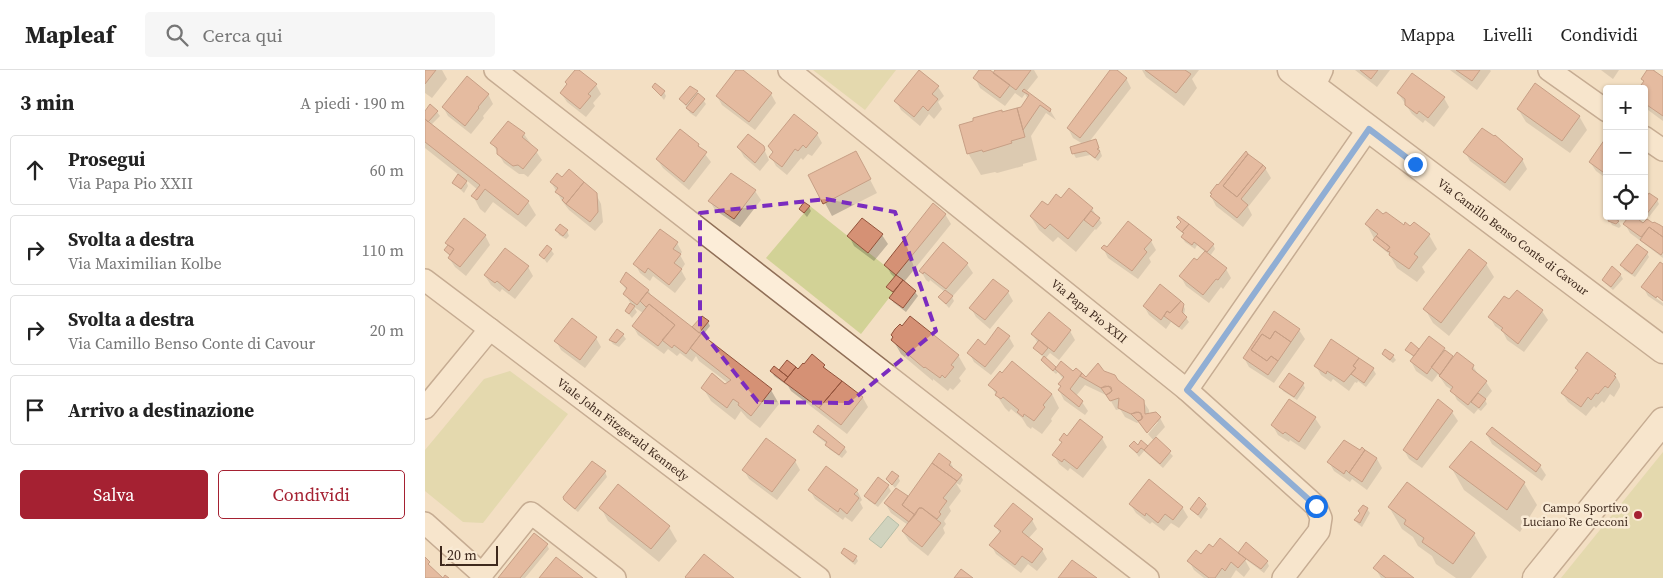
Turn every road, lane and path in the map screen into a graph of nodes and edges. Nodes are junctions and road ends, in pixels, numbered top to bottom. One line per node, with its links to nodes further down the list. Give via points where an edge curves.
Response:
1 (495, 70): 19 (street)
2 (789, 70): 13 (street, Via Papa Pio XXII)
3 (1291, 70): 5 (street, Via Camillo Benso Conte di Cavour)
4 (1549, 70): 6 (street)
5 (1318, 79): 7 (street, Via Camillo Benso Conte di Cavour)
6 (1603, 108)
7 (1369, 129): 12 (street, Via Camillo Benso Conte di Cavour); 13 (street)
8 (1648, 140): 9 (street)
9 (1663, 150)
10 (425, 280): 11 (street, Viale John Fitzgerald Kennedy)
11 (491, 329): 14 (street); 18 (street, Viale John Fitzgerald Kennedy)
12 (1663, 350)
13 (1187, 390): 20 (street, Via Papa Pio XXII, via 1316,506 1321,518 1319,532)
14 (425, 408)
15 (1663, 421): 21 (street)
16 (425, 523): 17 (street, via 482,574 531,513)
17 (615, 578)
18 (819, 578)
19 (1148, 578)
20 (1283, 578)
21 (1536, 578)

